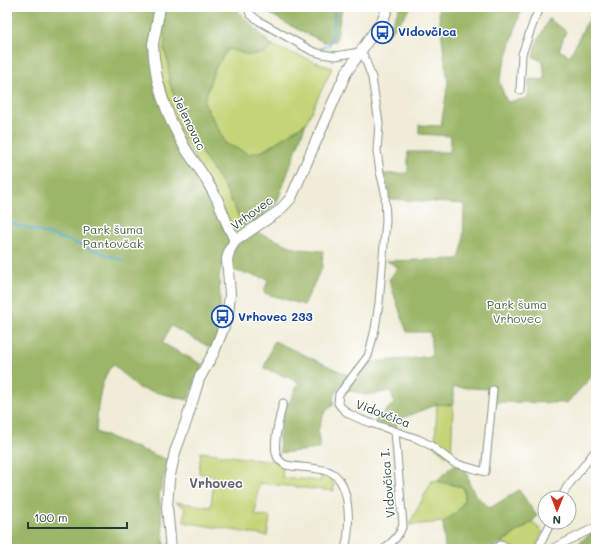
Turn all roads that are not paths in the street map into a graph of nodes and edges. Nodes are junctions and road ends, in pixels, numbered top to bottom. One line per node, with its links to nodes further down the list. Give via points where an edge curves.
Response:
1 (160, 7): 7 (street, Jelenovac, via 153,44 162,97 185,148 218,199)
2 (248, 7): 5 (street, via 250,14 259,21 312,51 335,56)
3 (388, 7): 5 (street, Vrhovec)
4 (541, 7): 6 (street, via 522,54)
5 (360, 52): 7 (street, Vrhovec, via 346,73 291,198 279,211); 10 (street, Vidovčica, via 372,78 379,123 377,151 385,192 386,221 379,304 370,349 368,356 339,394 338,403 349,414)
6 (520, 90)
7 (235, 241): 15 (street, Vrhovec, via 227,259 230,299 228,313 214,352 199,378 175,452 169,480 167,507)
8 (493, 390): 10 (street, Vidovčica, via 485,472 454,463 430,445)
9 (283, 403): 16 (street, via 277,427 278,458 286,465 325,470 340,480 348,510)
10 (395, 432): 17 (street, Vidovčica I., via 403,525 398,536)
11 (596, 450): 12 (street)
12 (565, 490)
13 (596, 526): 21 (street)
14 (547, 530): 20 (street)
15 (171, 549)
16 (345, 549)
17 (384, 549)
18 (494, 549): 19 (street, via 500,545)
19 (510, 549)
20 (538, 549)
21 (551, 549)

